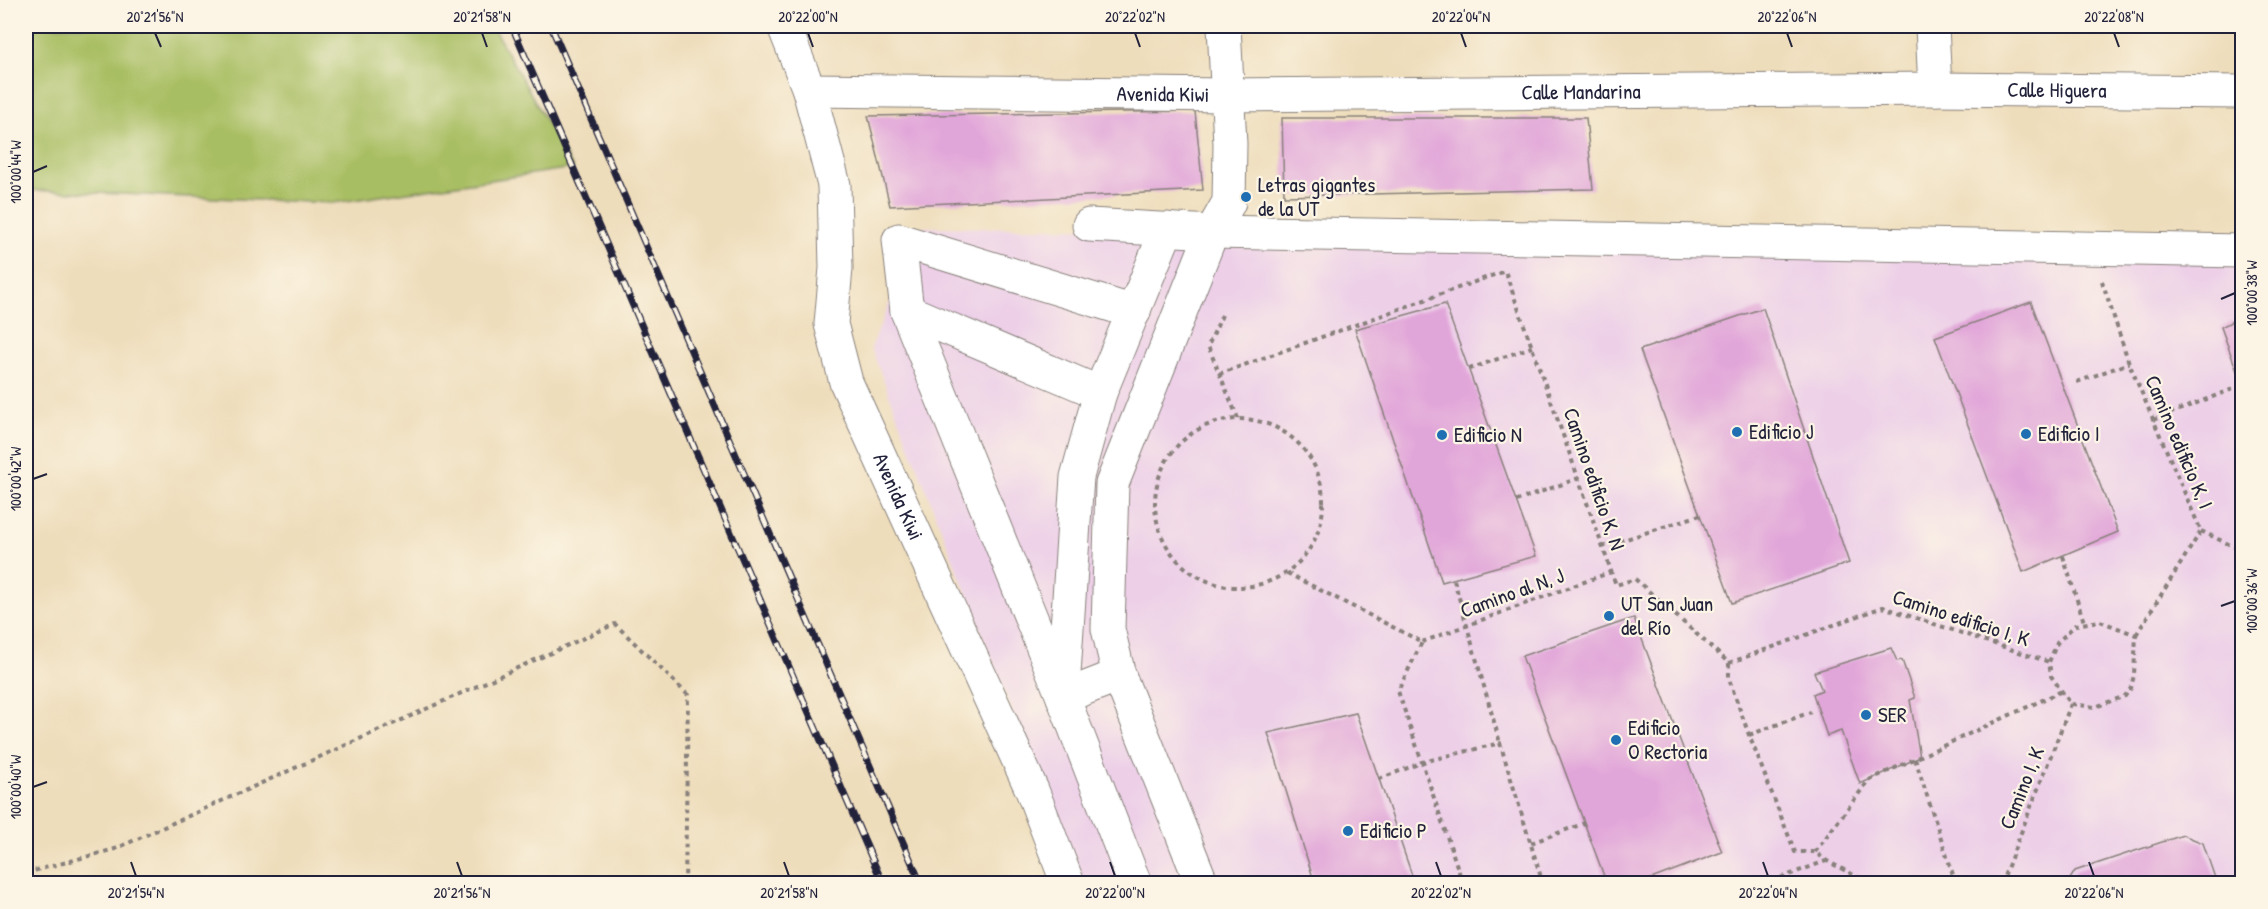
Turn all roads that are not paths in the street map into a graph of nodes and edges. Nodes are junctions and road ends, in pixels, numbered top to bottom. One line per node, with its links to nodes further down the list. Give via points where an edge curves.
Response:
1 (784, 26): 5 (street, Avenida Kiwi)
2 (1224, 26): 7 (street)
3 (1932, 26): 4 (street)
4 (1935, 89): 6 (street, Calle Higuera); 7 (street, Calle Mandarina)
5 (809, 90): 7 (street, Avenida Kiwi); 19 (street, Avenida Kiwi, via 834,185 836,268 831,324 846,382 1032,790)
6 (2242, 92)
7 (1227, 95): 10 (street, via 1229,202)
8 (1089, 225): 9 (street)
9 (1167, 229): 10 (street); 13 (street)
10 (1212, 232): 11 (street); 16 (street)
11 (2242, 251)
12 (907, 311): 13 (street, via 899,240); 14 (street); 18 (street)
13 (1134, 312): 14 (street)
14 (1100, 393): 15 (street)
15 (1077, 477): 16 (street); 18 (street)
16 (1112, 484): 17 (street, via 1108,629)
17 (1119, 675): 18 (street); 21 (street)
18 (1063, 697): 20 (street)
19 (1068, 884)
20 (1135, 884)
21 (1202, 884)

